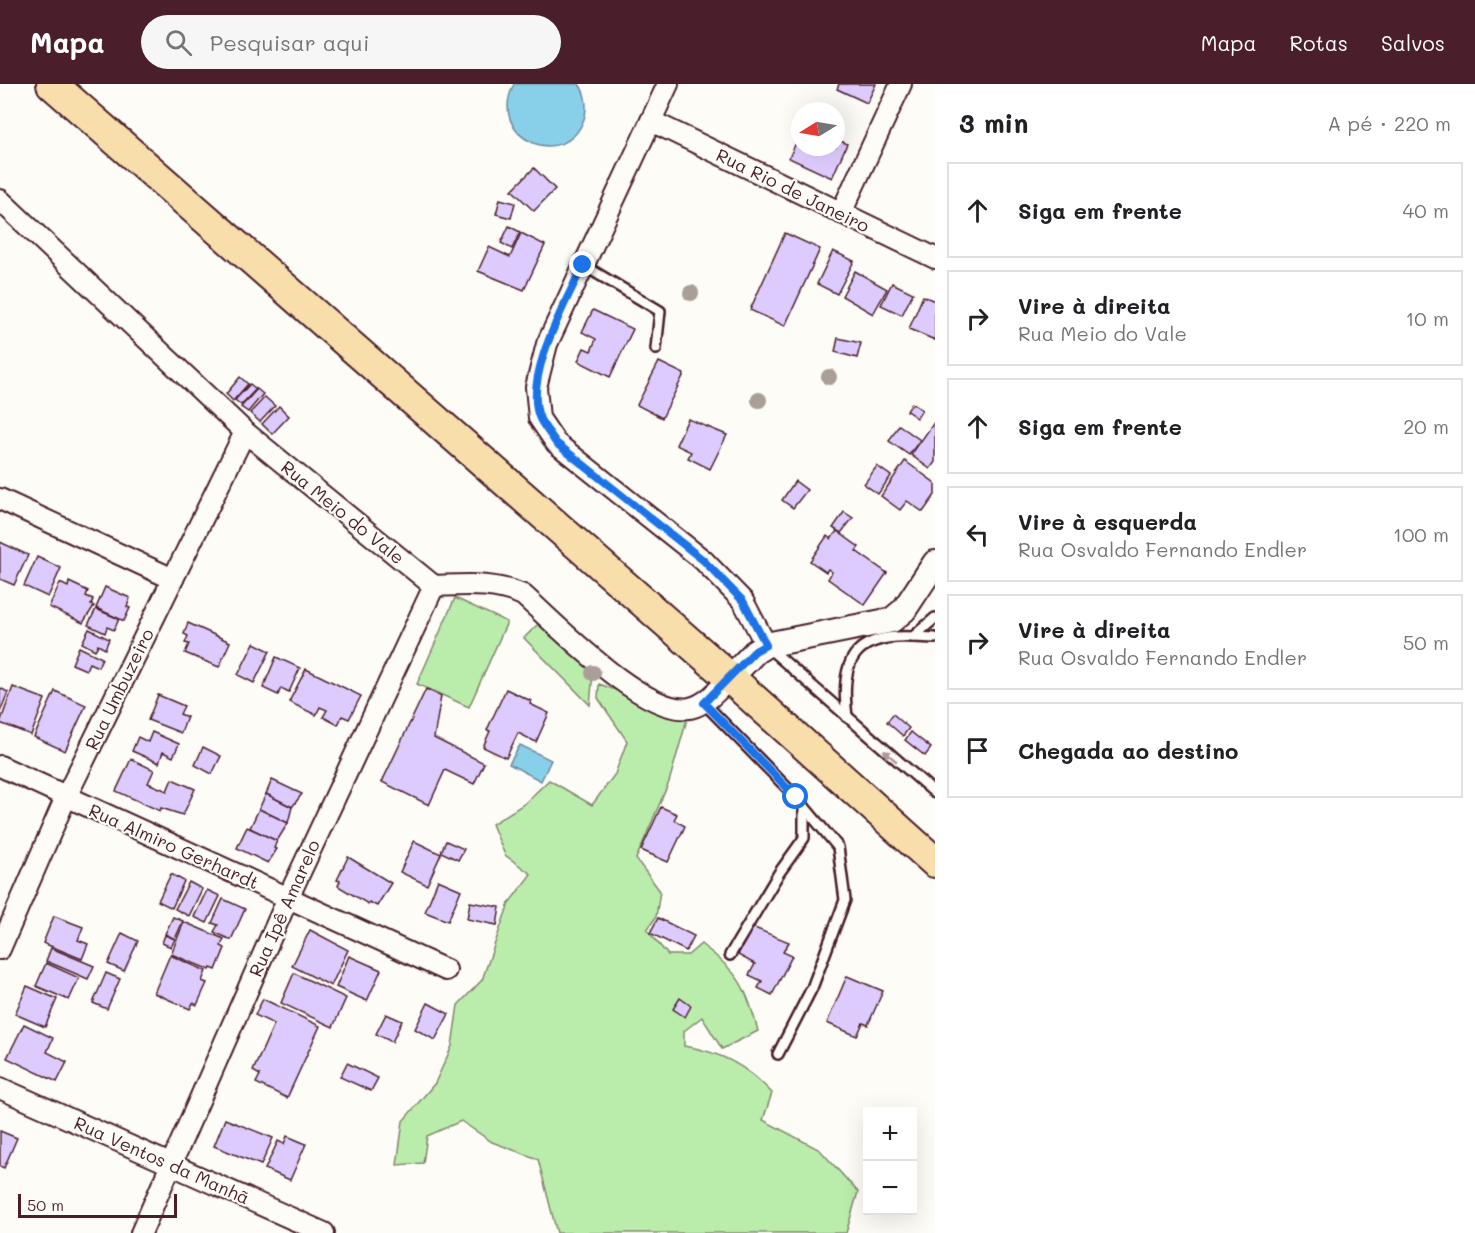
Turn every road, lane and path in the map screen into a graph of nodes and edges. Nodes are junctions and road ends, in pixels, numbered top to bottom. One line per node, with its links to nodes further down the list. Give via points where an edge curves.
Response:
1 (52, 84): 19 (main road)
2 (668, 84): 4 (street)
3 (901, 84): 6 (street)
4 (651, 122): 6 (street, Rua Rio de Janeiro); 8 (street)
5 (0, 200): 10 (street, Rua Meio do Vale)
6 (841, 213): 7 (street, Rua Rio de Janeiro)
7 (935, 258)
8 (583, 265): 9 (lane, via 660,311); 18 (street, via 547,344 536,387 539,418 556,443 711,568 743,601)
9 (656, 349)
10 (245, 432): 13 (street, Rua Umbuzeiro); 14 (street, Rua Meio do Vale)
11 (0, 499): 13 (street)
12 (935, 563): 18 (street, via 904,610 892,620)
13 (172, 579): 24 (street, Rua Umbuzeiro)
14 (434, 586): 20 (street, via 505,587 523,595 624,683 656,702 675,708); 27 (street, Rua Ipê Amarelo)
15 (935, 618): 16 (lane)
16 (913, 637): 17 (lane); 21 (lane, via 886,636 856,653 846,668 843,691)
17 (935, 638)
18 (766, 645): 19 (street, via 755,651); 21 (lane)
19 (730, 678): 20 (street); 26 (main road)
20 (704, 703): 25 (lane)
21 (847, 717): 23 (lane, one-way to 21)
22 (0, 766): 24 (street, Rua Almiro Gerhardt)
23 (935, 793)
24 (66, 797): 27 (street, Rua Almiro Gerhardt); 28 (street, Rua Umbuzeiro)
25 (804, 806): 29 (lane, via 804,838); 31 (lane, via 837,847 845,900 812,988)
26 (935, 862)
27 (288, 898): 30 (street, Rua Almiro Gerhardt); 33 (street, Rua Ipê Amarelo)
28 (0, 949)
29 (730, 955)
30 (446, 970)
31 (778, 1054)
32 (0, 1088): 33 (street, Rua Ventos da Manhã)
33 (170, 1163): 34 (street, Rua Ipê Amarelo); 35 (street, Rua Ventos da Manhã)
34 (141, 1233)
35 (324, 1233)

